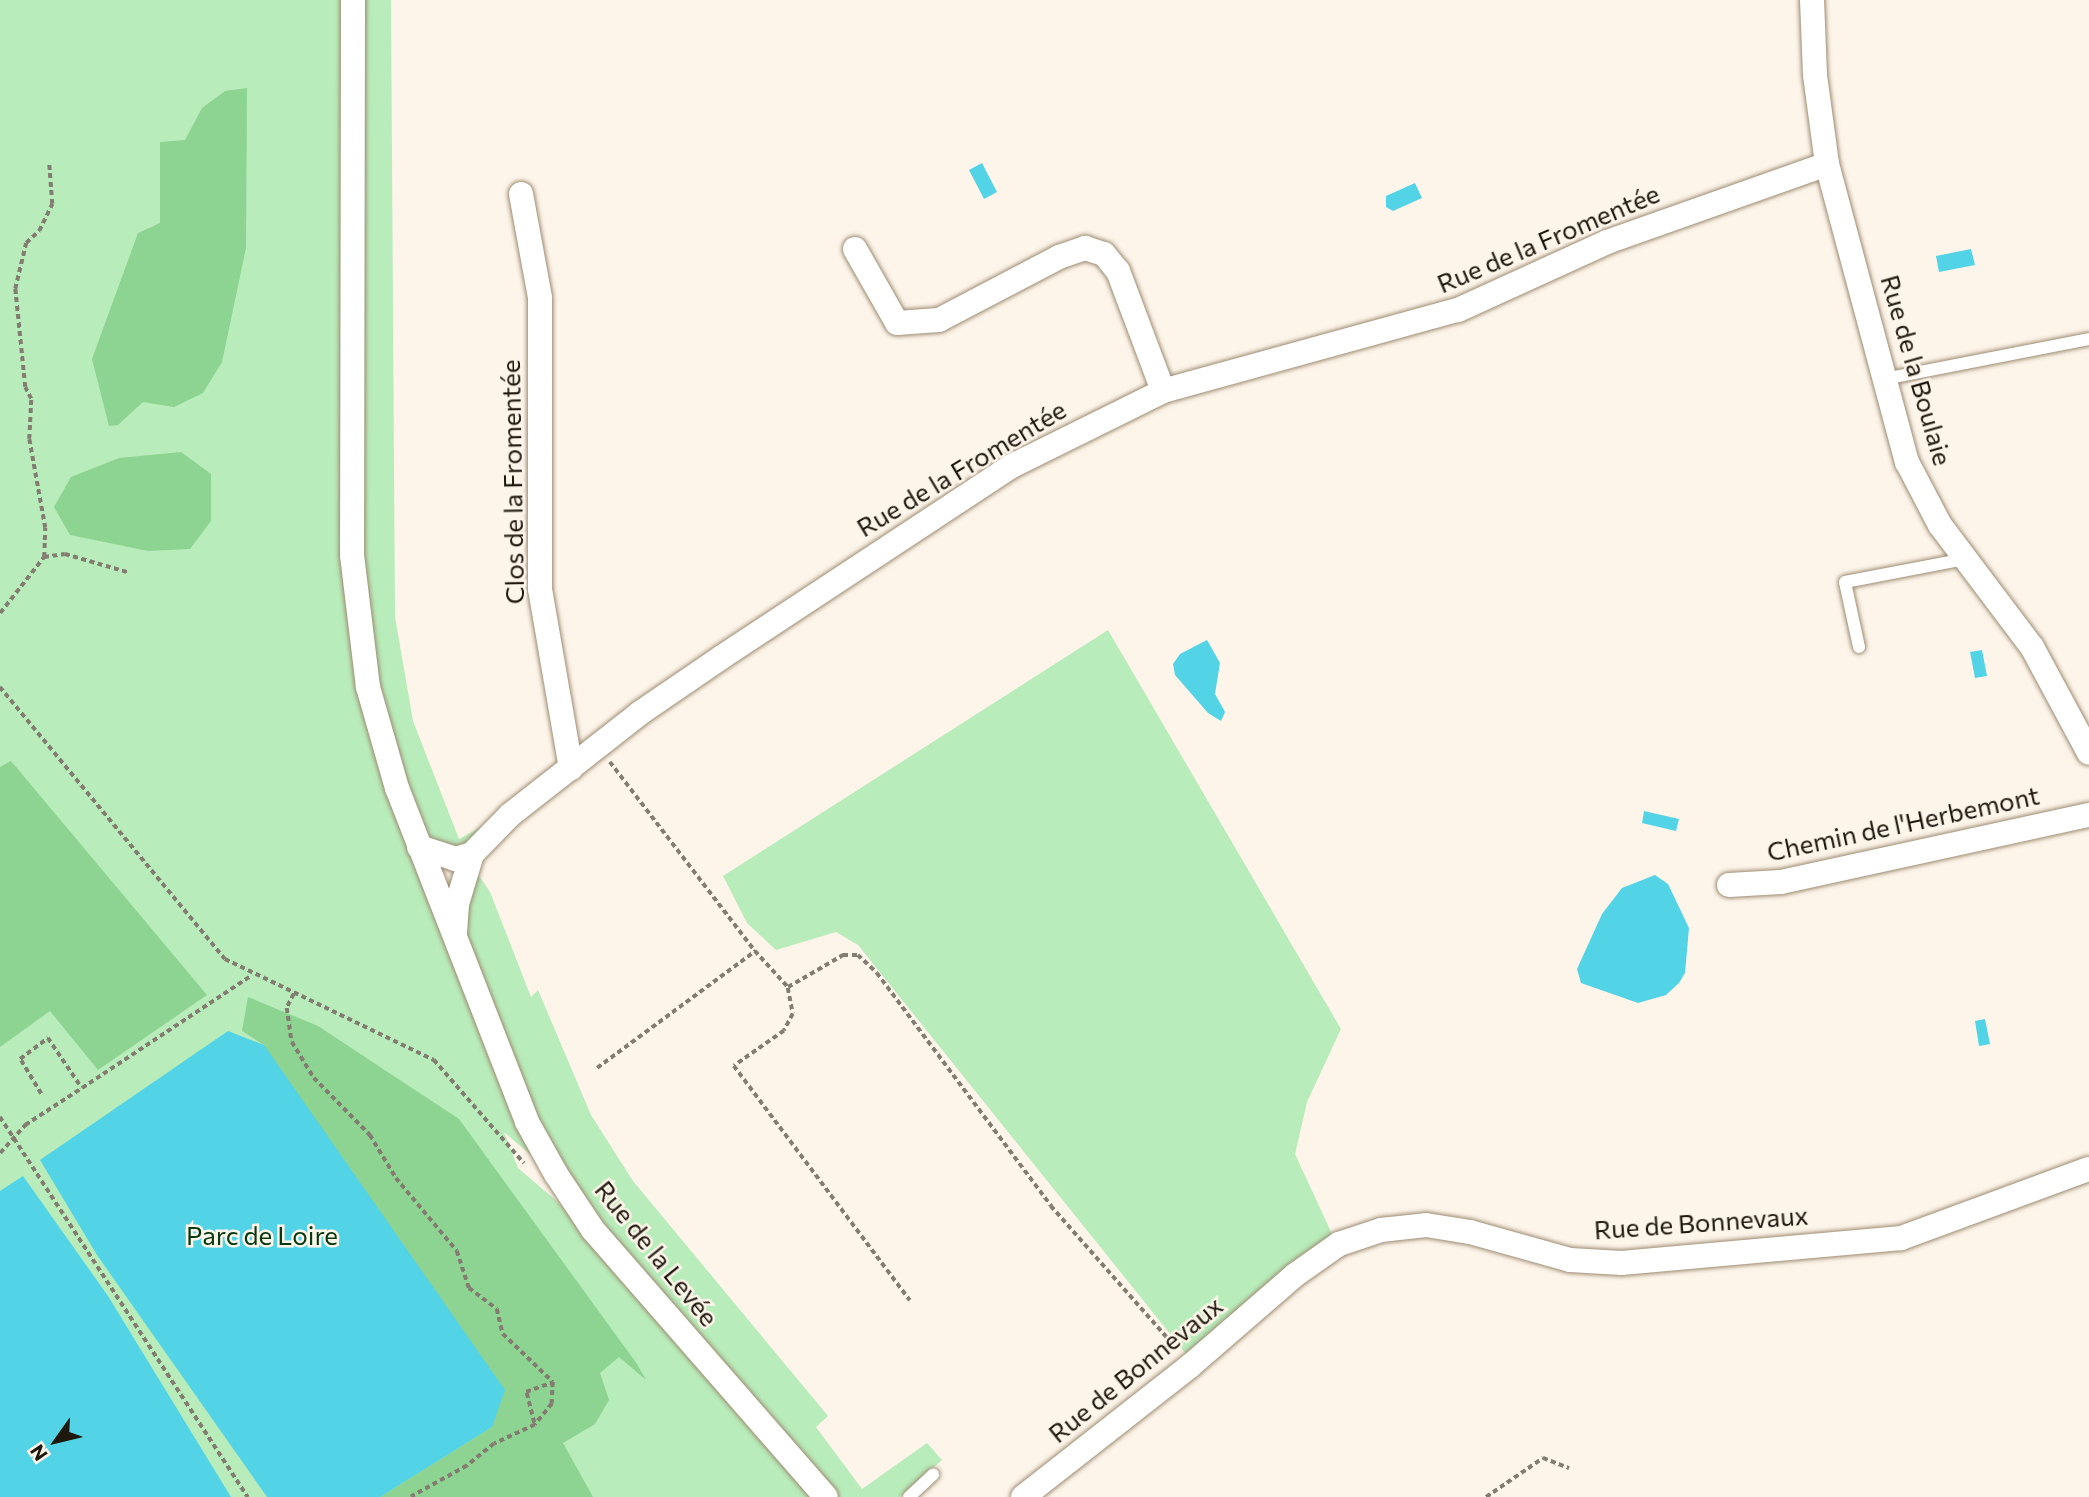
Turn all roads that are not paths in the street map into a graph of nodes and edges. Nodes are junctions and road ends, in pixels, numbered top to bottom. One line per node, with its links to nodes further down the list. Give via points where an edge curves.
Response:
1 (353, 0): 14 (street, Rue de la Levée, via 352,555 368,687)
2 (1812, 0): 3 (street, Rue de la Boulaie, via 1815,75)
3 (1827, 164): 7 (street, Rue de la Boulaie); 8 (street, Rue de la Fromentée, via 1607,242 1458,310)
4 (521, 194): 12 (street, Clos de la Fromentée, via 540,299 540,589)
5 (855, 249): 8 (street, via 897,323 939,320 1085,248 1104,254 1118,271)
6 (2089, 339): 7 (lane)
7 (1884, 379): 9 (street, Rue de la Boulaie, via 1907,462 1940,525)
8 (1163, 391): 12 (street, Rue de la Fromentée, via 1010,467 722,657)
9 (1966, 559): 10 (lane, via 1845,582); 11 (street, Rue de la Boulaie, via 2032,647)
10 (1859, 647)
11 (2089, 753)
12 (571, 768): 15 (street, Rue de la Fromentée, via 510,816)
13 (2089, 815): 16 (street, Chemin de l'Herbemont, via 1781,882)
14 (419, 847): 15 (street, via 454,859); 17 (street, Rue de la Levée)
15 (472, 854): 17 (street, Rue de la Fromentée, via 457,904)
16 (1728, 885)
17 (454, 940): 20 (street, Rue de la Levée, via 527,1122 593,1230)
18 (2089, 1169): 22 (street, Rue de Bonnevaux, via 1901,1238 1622,1263 1570,1260 1470,1232 1426,1225 1381,1230 1339,1244 1295,1275 1190,1366)
19 (933, 1475): 21 (lane)
20 (826, 1497)
21 (909, 1497)
22 (1023, 1497)

